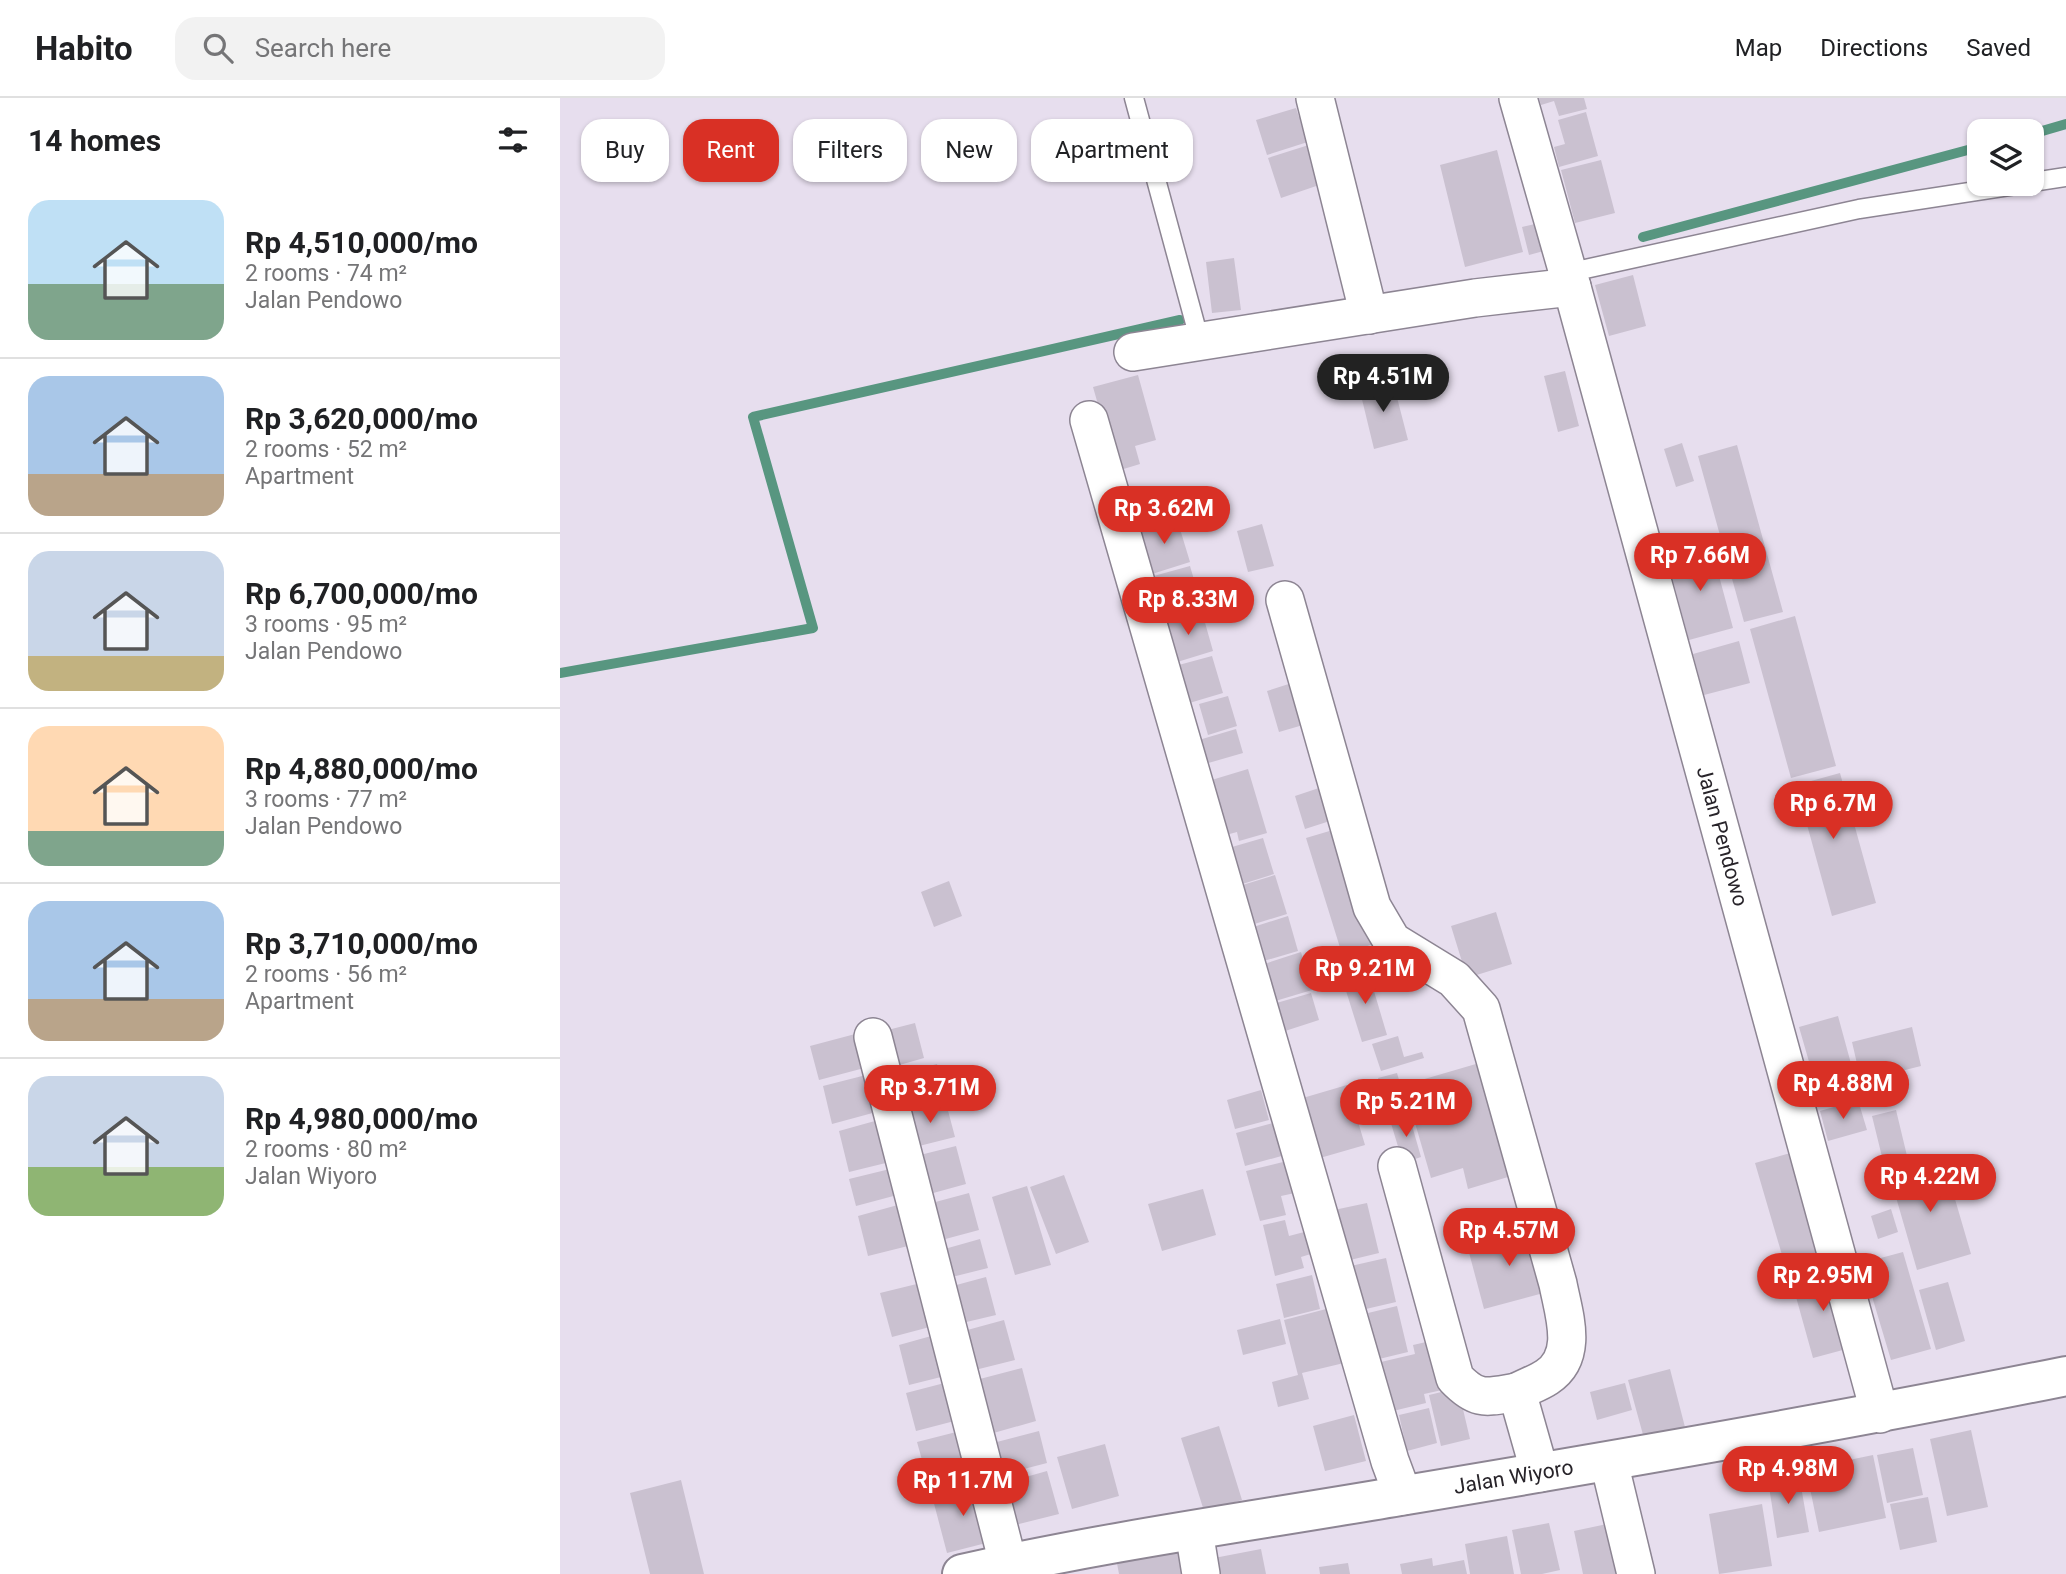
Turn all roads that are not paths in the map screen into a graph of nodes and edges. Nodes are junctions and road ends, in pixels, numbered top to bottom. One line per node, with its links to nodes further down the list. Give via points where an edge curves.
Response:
1 (1134, 98): 9 (lane)
2 (1315, 98): 8 (street)
3 (1518, 98): 7 (street, Jalan Pendowo)
4 (2066, 177): 5 (lane)
5 (2044, 180)
6 (1967, 192): 7 (lane, via 1859,209)
7 (1568, 274): 8 (street, via 1475,298); 17 (street, Jalan Pendowo)
8 (1369, 315): 9 (street)
9 (1200, 342): 10 (street)
10 (1133, 352)
11 (1089, 420): 20 (street)
12 (1285, 600): 16 (street, via 1372,907 1392,941 1454,978 1481,1009 1558,1284 1566,1330 1562,1363)
13 (873, 1037): 22 (street)
14 (1397, 1166): 16 (street, via 1455,1378 1470,1394 1488,1397)
15 (2066, 1376): 17 (street, Jalan Wiyoro)
16 (1517, 1392): 19 (street)
17 (1880, 1414): 18 (street, Jalan Wiyoro)
18 (1609, 1462): 19 (street, Jalan Wiyoro); 25 (street)
19 (1540, 1473): 20 (street, Jalan Wiyoro)
20 (1403, 1496): 21 (street, Jalan Wiyoro)
21 (1194, 1531): 22 (street, Jalan Wiyoro); 24 (street)
22 (1008, 1563): 23 (street, Jalan Wiyoro)
23 (962, 1574)
24 (1201, 1574)
25 (1636, 1574)

